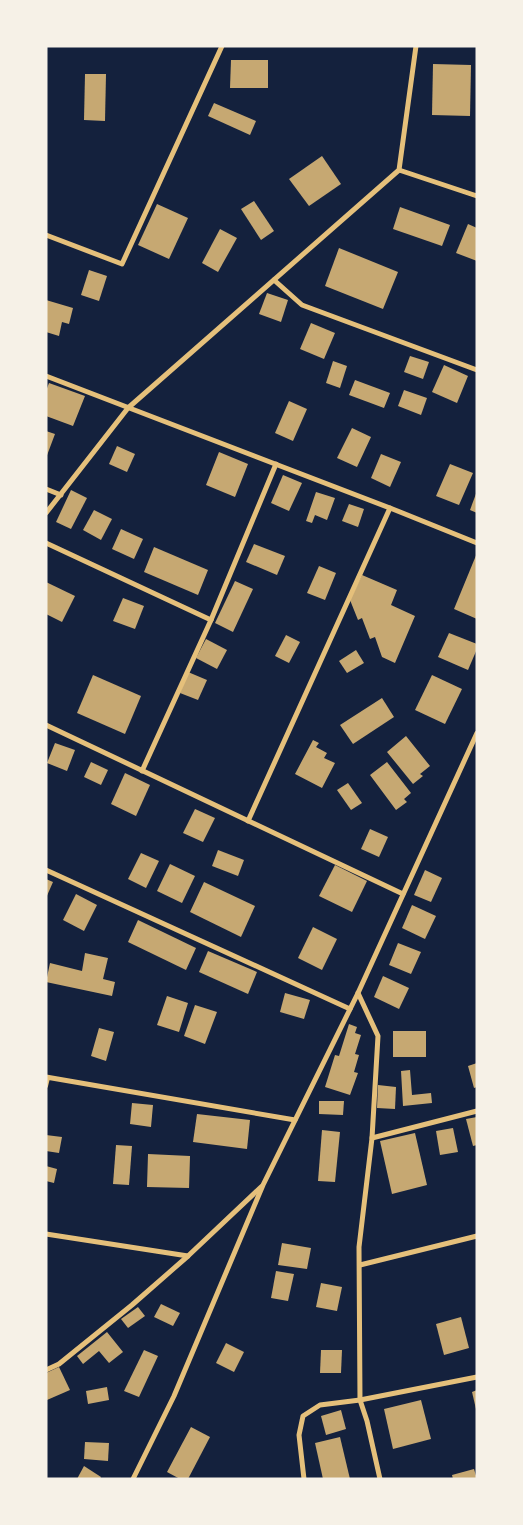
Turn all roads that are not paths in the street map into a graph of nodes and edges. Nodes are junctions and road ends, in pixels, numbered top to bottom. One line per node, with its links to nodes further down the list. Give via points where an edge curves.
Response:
1 (222, 46): 5 (street, via 122,264)
2 (416, 46): 3 (street)
3 (399, 170): 4 (street); 6 (street)
4 (477, 196)
5 (46, 235)
6 (274, 280): 7 (street, via 302,305); 9 (street)
7 (477, 370)
8 (46, 376): 9 (street)
9 (128, 408): 10 (street); 12 (street)
10 (276, 464): 13 (street); 17 (street)
11 (46, 489): 12 (street)
12 (61, 495): 14 (street)
13 (390, 508): 16 (street); 21 (street)
14 (46, 513)
15 (46, 543): 17 (street)
16 (477, 543)
17 (211, 620): 20 (street)
18 (46, 726): 20 (street)
19 (477, 733): 23 (street)
20 (142, 771): 21 (street)
21 (248, 821): 23 (street)
22 (46, 870): 25 (street)
23 (403, 894): 24 (street)
24 (358, 993): 25 (street); 30 (street, via 378,1036)
25 (350, 1009): 29 (street)
26 (47, 1078): 27 (lane); 29 (street)
27 (46, 1086)
28 (477, 1111): 30 (street)
29 (295, 1120): 31 (street)
30 (372, 1138): 35 (street, via 359,1247)
31 (263, 1185): 34 (street); 39 (street, via 174,1396)
32 (46, 1234): 34 (street)
33 (477, 1236): 35 (street)
34 (188, 1256): 36 (street, via 59,1364)
35 (360, 1265): 38 (street)
36 (46, 1370)
37 (477, 1377): 38 (street)
38 (360, 1400): 40 (street, via 320,1405 303,1416 299,1435); 41 (street)
39 (133, 1479)
40 (304, 1479)
41 (380, 1479)

